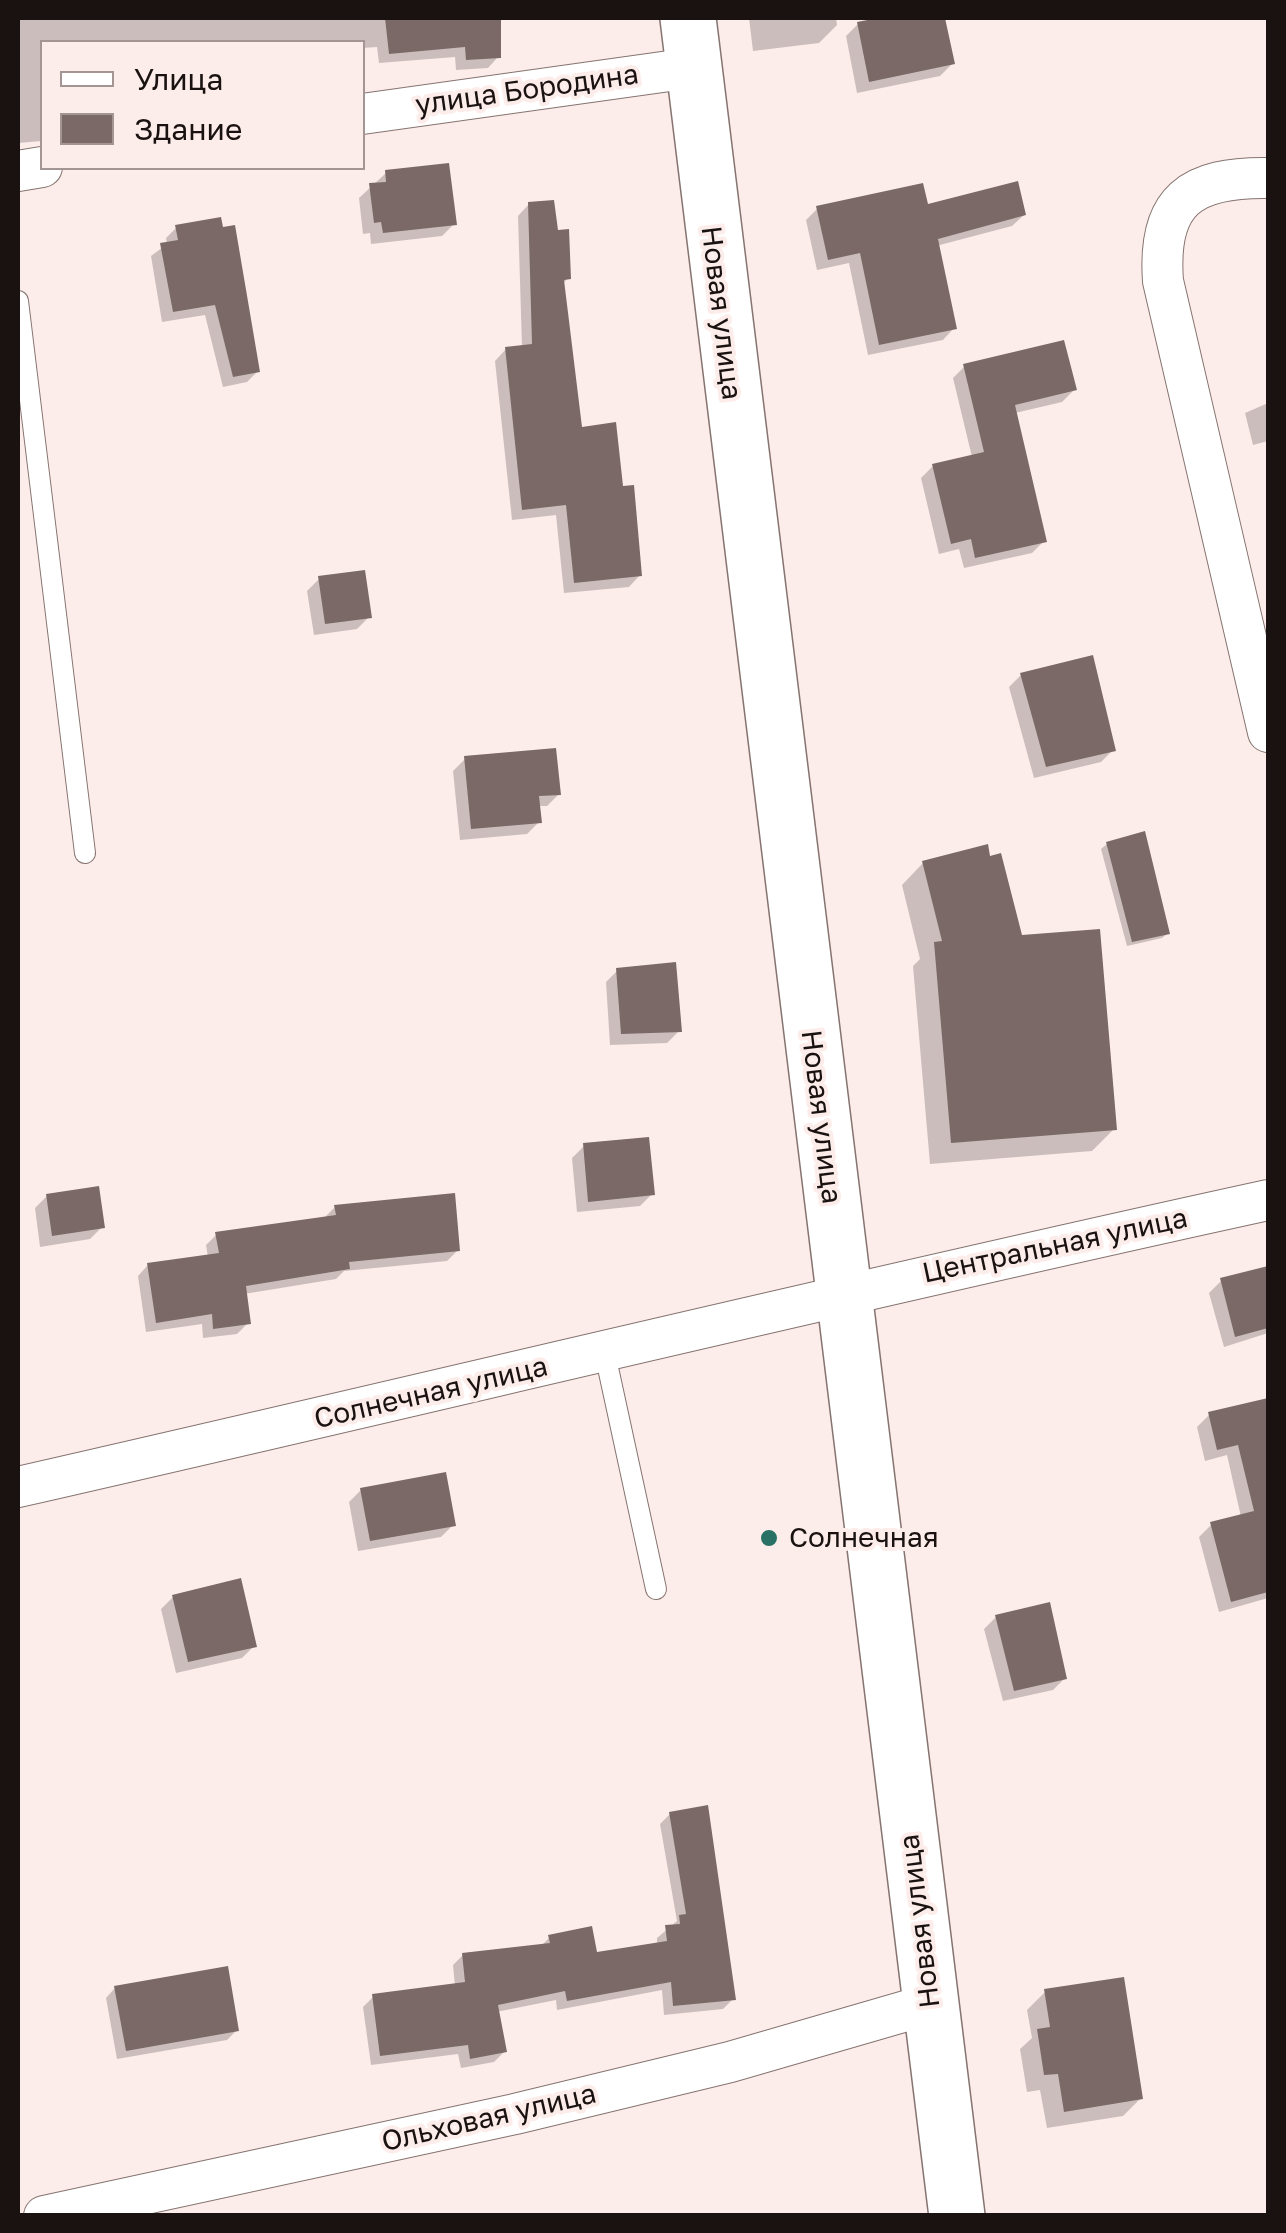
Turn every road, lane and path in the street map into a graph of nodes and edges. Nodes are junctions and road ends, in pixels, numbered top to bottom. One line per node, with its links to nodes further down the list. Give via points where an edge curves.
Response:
1 (690, 43): 2 (street, улица Бородина); 8 (main road, Новая улица)
2 (365, 113)
3 (1268, 178): 5 (street, via 1231,178 1189,192 1172,212 1161,253)
4 (18, 301): 6 (lane)
5 (1268, 732)
6 (85, 853)
7 (1268, 1200): 8 (street, Центральная улица)
8 (842, 1292): 9 (street, Солнечная улица); 12 (main road, Новая улица)
9 (606, 1354): 10 (street, Солнечная улица); 11 (lane)
10 (18, 1487)
11 (656, 1589)
12 (930, 2004): 13 (street, Ольховая улица, via 533,2110); 14 (main road, Новая улица)
13 (44, 2216)
14 (957, 2216)

